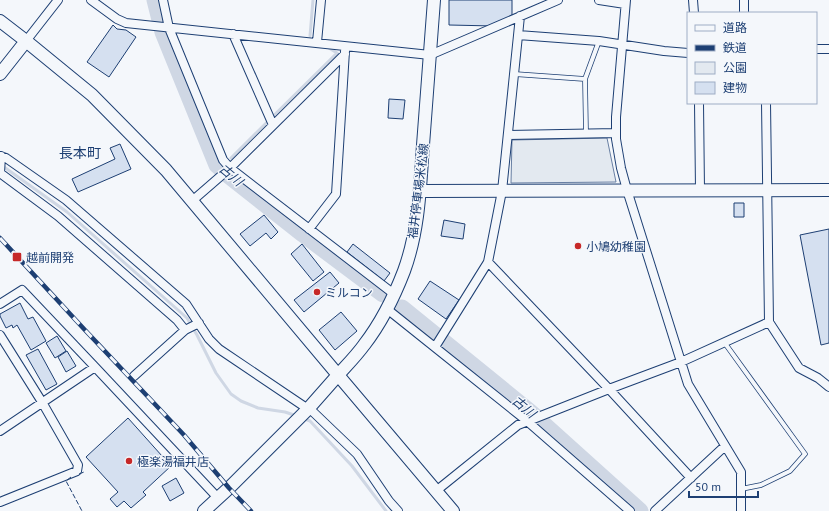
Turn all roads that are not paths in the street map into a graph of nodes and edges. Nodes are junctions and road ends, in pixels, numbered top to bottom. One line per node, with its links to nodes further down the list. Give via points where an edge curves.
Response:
1 (58, 0): 20 (street)
2 (91, 0): 11 (street)
3 (163, 0): 16 (street)
4 (321, 0): 21 (street)
5 (434, 0): 27 (street, 福井停車場米松線)
6 (558, 0): 14 (street)
7 (599, 0): 10 (street)
8 (693, 0): 12 (street)
9 (744, 0): 13 (street)
10 (626, 2): 22 (street)
11 (100, 3): 16 (street, via 117,20)
12 (694, 12)
13 (744, 12)
14 (520, 16): 18 (street); 27 (street)
15 (0, 21): 20 (street)
16 (169, 28): 17 (street); 38 (street, via 223,160)
17 (233, 34): 21 (street); 33 (street)
18 (518, 35): 19 (street); 29 (street)
19 (599, 40): 22 (street); 30 (lane)
20 (26, 41): 28 (street); 45 (street, via 92,95 166,170)
21 (317, 42): 25 (street)
22 (622, 44): 26 (street); 34 (street)
23 (817, 49): 24 (street)
24 (829, 49)
25 (345, 50): 27 (street); 33 (street); 46 (street, via 336,194)
26 (687, 53)
27 (430, 55): 43 (street, 福井停車場米松線)
28 (0, 74)
29 (514, 74): 30 (lane); 36 (street)
30 (585, 79): 35 (lane)
31 (699, 104): 40 (street)
32 (766, 104): 41 (street)
33 (273, 125): 38 (street)
34 (616, 133): 35 (street); 39 (street)
35 (586, 134): 36 (street)
36 (508, 135): 44 (street)
37 (1, 156): 52 (street, via 66,200 186,304); 53 (street, via 0,173 58,216 178,320)
38 (230, 168): 45 (street); 46 (street)
39 (627, 190): 40 (street); 44 (street); 57 (street)
40 (700, 190): 41 (street)
41 (767, 190): 42 (street); 51 (street)
42 (829, 190)
43 (420, 191): 44 (street); 48 (street, 福井停車場米松線, via 413,239)
44 (502, 191): 47 (street)
45 (192, 201): 59 (street)
46 (309, 229): 48 (street)
47 (488, 262): 56 (street); 62 (street)
48 (394, 294): 50 (street, 福井停車場米松線)
49 (0, 304): 58 (street, via 22,290)
50 (387, 309): 56 (street); 59 (street, 福井停車場米松線, via 364,346)
51 (769, 322): 55 (street); 61 (street, via 799,368 818,378)
52 (199, 323): 53 (street); 64 (street, via 218,349)
53 (185, 330): 60 (street)
54 (0, 335): 63 (street)
55 (724, 342): 57 (street); 69 (lane, via 805,454 790,471 762,485)
56 (435, 347): 65 (street)
57 (681, 362): 62 (street); 67 (street, via 688,384)
58 (95, 366): 63 (street); 71 (street)
59 (338, 375): 64 (street, 福井停車場米松線); 70 (street)
60 (134, 376)
61 (829, 388)
62 (609, 389): 65 (street); 68 (street)
63 (42, 402): 66 (street); 72 (street, via 78,465 78,471)
64 (309, 408): 71 (street, 福井停車場米松線); 74 (street, via 357,454)
65 (527, 421): 70 (street, via 518,425); 76 (street)
66 (0, 431)
67 (725, 446): 68 (street); 69 (street, via 741,472)
68 (691, 478): 77 (street)
69 (741, 489): 78 (street)
70 (436, 491): 75 (street)
71 (218, 498): 73 (street, 福井停車場米松線)
72 (0, 502)
73 (204, 511)
74 (398, 511)
75 (453, 511)
76 (630, 511)
77 (656, 511)
78 (741, 511)

